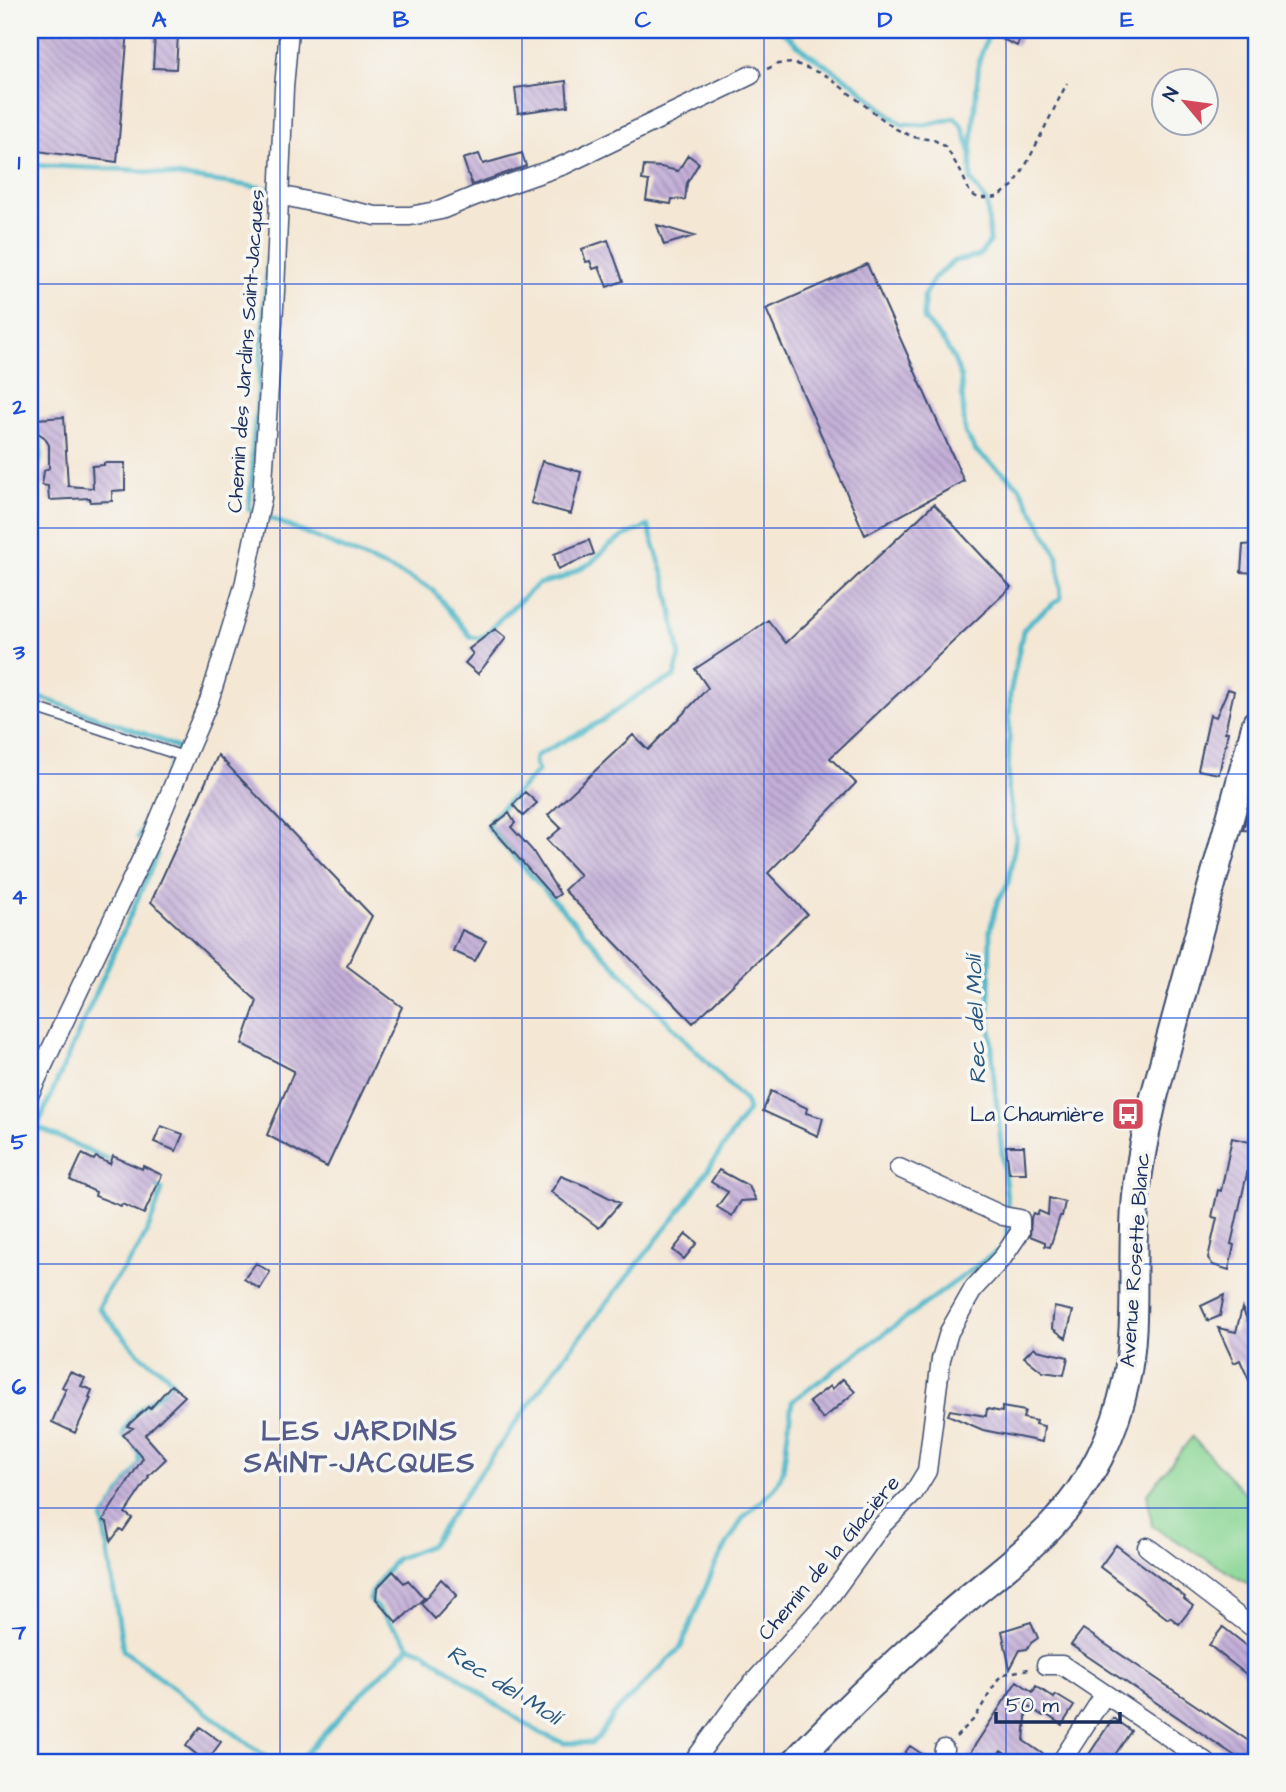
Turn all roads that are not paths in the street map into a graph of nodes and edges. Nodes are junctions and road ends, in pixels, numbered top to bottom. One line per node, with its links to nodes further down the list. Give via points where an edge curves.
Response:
1 (289, 30): 3 (street, Chemin des Jardins Saint-Jacques)
2 (751, 75): 3 (street, via 564,165 441,210 376,216)
3 (279, 195): 6 (street, Chemin des Jardins Saint-Jacques, via 262,498 244,586 209,701)
4 (30, 706): 6 (lane)
5 (1256, 723): 15 (main road, Avenue Rosette Blanc, via 1141,1154 1134,1224 1132,1340 1126,1381 1102,1453 1052,1525 949,1614)
6 (177, 755): 7 (street, Chemin des Jardins Saint-Jacques, via 151,839)
7 (30, 1093)
8 (899, 1168): 14 (street, Chemin de la Glacière, via 1020,1219 1020,1232 974,1288 949,1332 941,1359 927,1471 913,1494 881,1525 825,1603 742,1695)
9 (1147, 1547): 10 (street)
10 (1256, 1630)
11 (1045, 1665): 12 (street, via 1062,1665)
12 (1105, 1694): 13 (street); 16 (street)
13 (1195, 1759)
14 (693, 1762)
15 (795, 1762)
16 (1061, 1762)

